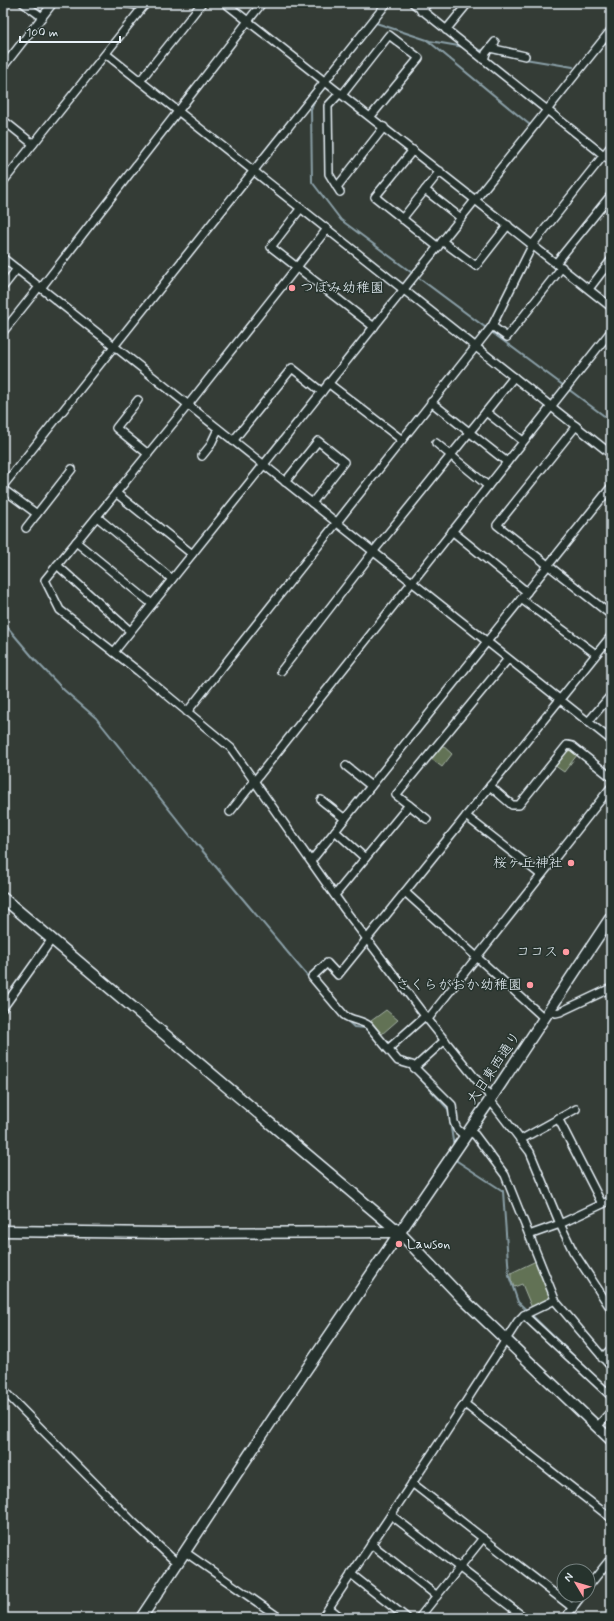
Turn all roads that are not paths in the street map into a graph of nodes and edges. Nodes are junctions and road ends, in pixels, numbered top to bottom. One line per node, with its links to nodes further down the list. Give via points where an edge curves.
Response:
1 (6, 3): 13 (street)
2 (23, 3): 15 (street)
3 (53, 3): 15 (street)
4 (122, 3): 12 (street)
5 (202, 3): 25 (street)
6 (225, 3): 16 (street)
7 (262, 3): 16 (street)
8 (387, 3): 26 (street)
9 (413, 3): 14 (street)
10 (428, 3): 14 (street)
11 (468, 3): 17 (street)
12 (145, 4): 21 (street)
13 (3, 7)
14 (421, 11): 17 (street)
15 (42, 17): 24 (street)
16 (248, 21): 26 (street); 29 (street)
17 (446, 30): 23 (street)
18 (611, 30): 28 (street)
19 (495, 42): 20 (street)
20 (490, 48): 22 (street); 23 (street)
21 (106, 54): 25 (street); 33 (street)
22 (526, 56)
23 (484, 60): 28 (street)
24 (3, 67)
25 (140, 81): 29 (street)
26 (326, 83): 27 (street); 38 (street)
27 (341, 94): 30 (street); 30 (street, via 389,35 420,58); 32 (street, via 328,106 329,174 339,190)
28 (547, 110): 36 (street); 43 (street)
29 (178, 111): 38 (street); 58 (street)
30 (371, 116): 32 (street)
31 (3, 120): 33 (street)
32 (384, 127): 35 (street)
33 (33, 144): 40 (street)
34 (611, 146): 36 (street)
35 (413, 150): 39 (street); 46 (street, via 375,197)
36 (604, 156): 37 (street); 50 (street)
37 (611, 161)
38 (253, 170): 44 (street); 66 (street)
39 (440, 171): 41 (street); 43 (street)
40 (3, 182)
41 (425, 190): 45 (street); 46 (street)
42 (611, 196): 54 (street)
43 (476, 199): 45 (street); 47 (street)
44 (301, 208): 48 (street); 55 (street, via 270,247)
45 (461, 218): 49 (street)
46 (402, 219): 51 (street)
47 (508, 225): 49 (street, via 476,266); 50 (street)
48 (327, 229): 55 (street); 60 (street)
49 (442, 241): 51 (street)
50 (532, 244): 54 (street); 62 (street)
51 (438, 247): 60 (street)
52 (3, 258): 56 (street)
53 (611, 260): 59 (street)
54 (559, 265): 59 (street); 62 (street, via 507,337)
55 (297, 267): 63 (street); 73 (street)
56 (17, 269): 57 (street); 58 (street)
57 (3, 287)
58 (40, 287): 65 (street); 66 (street)
59 (589, 289): 61 (street)
60 (403, 290): 63 (street); 67 (street)
61 (611, 307)
62 (492, 326): 67 (street)
63 (374, 327): 69 (street)
64 (611, 331): 74 (street)
65 (3, 332)
66 (114, 346): 73 (street); 91 (street)
67 (475, 347): 68 (street); 72 (street)
68 (514, 377): 74 (street); 75 (street)
69 (328, 384): 70 (street); 79 (street)
70 (322, 392): 80 (street, via 292,368); 88 (street)
71 (138, 400): 83 (street, via 116,428)
72 (431, 402): 78 (street); 79 (street)
73 (188, 405): 77 (street); 83 (street)
74 (551, 407): 76 (street); 81 (street)
75 (486, 412): 78 (street); 81 (street)
76 (576, 426): 84 (street); 106 (street, via 497,525)
77 (218, 429): 80 (street); 85 (street)
78 (470, 432): 86 (street); 87 (street)
79 (402, 440): 99 (street)
80 (233, 441): 88 (street)
81 (524, 441): 87 (street)
82 (436, 443): 86 (street)
83 (148, 454): 95 (street)
84 (611, 454)
85 (202, 456)
86 (451, 456): 92 (street); 103 (street)
87 (507, 462): 92 (street)
88 (264, 465): 90 (street); 104 (street)
89 (72, 469): 97 (street)
90 (285, 482): 96 (street); 96 (street, via 318,440 344,462)
91 (3, 486)
92 (488, 486): 101 (street)
93 (611, 487): 106 (street)
94 (3, 489): 97 (street)
95 (116, 493): 98 (street); 104 (street)
96 (312, 503): 99 (street)
97 (37, 514): 100 (street)
98 (97, 517): 102 (street); 107 (street)
99 (336, 522): 103 (street); 122 (street)
100 (26, 528)
101 (452, 531): 108 (street); 109 (street)
102 (76, 542): 105 (street); 111 (street)
103 (373, 552): 108 (street); 119 (street)
104 (192, 554): 107 (street)
105 (58, 565): 113 (street); 116 (street, via 45,580 60,610)
106 (548, 566): 109 (street); 112 (street)
107 (172, 579): 111 (street)
108 (412, 582): 115 (street); 127 (street)
109 (527, 592): 110 (street)
110 (521, 599): 115 (street); 117 (street)
111 (152, 604): 113 (street)
112 (611, 615)
113 (130, 631): 116 (street)
114 (611, 636): 117 (street)
115 (487, 642): 118 (street); 128 (street)
116 (114, 652): 122 (street)
117 (596, 654): 121 (street)
118 (508, 659): 121 (street); 132 (street, via 396,795)
119 (281, 671)
120 (611, 695): 123 (street)
121 (560, 700): 123 (street); 129 (street)
122 (187, 712): 127 (street, via 231,748)
123 (588, 722): 124 (street)
124 (611, 740)
125 (346, 766): 128 (street)
126 (611, 777): 129 (street, via 572,746 567,745 519,805 512,805)
127 (255, 781): 133 (street); 139 (street)
128 (371, 786): 135 (street)
129 (490, 786): 134 (street)
130 (611, 787): 140 (street)
131 (322, 800): 135 (street)
132 (409, 805): 136 (street); 138 (street)
133 (230, 812)
134 (466, 816): 140 (street); 141 (street)
135 (345, 819): 137 (street)
136 (427, 819)
137 (335, 831): 138 (street); 139 (street)
138 (365, 858): 142 (street)
139 (311, 861): 142 (street)
140 (541, 875): 147 (street)
141 (405, 892): 145 (street); 147 (street)
142 (335, 895): 145 (street)
143 (3, 898): 146 (street)
144 (611, 917): 150 (street, 大日東西通り)
145 (368, 938): 151 (street); 154 (street, via 338,975 327,963 312,977 344,1015 365,1023)
146 (52, 939): 149 (street); 165 (street)
147 (477, 958): 151 (street); 152 (street)
148 (611, 988): 150 (street, via 560,1012 556,1013)
149 (3, 1008)
150 (550, 1009): 152 (street, 大日東西通り)
151 (427, 1017): 153 (street); 154 (street)
152 (544, 1018): 156 (street, 大日東西通り)
153 (445, 1040): 155 (street); 156 (street)
154 (388, 1049): 155 (street, via 398,1061)
155 (414, 1068): 159 (street, via 452,1105 457,1129)
156 (490, 1100): 159 (street, 大日東西通り); 160 (street)
157 (576, 1109): 158 (street)
158 (558, 1118): 160 (street); 162 (street)
159 (467, 1134): 165 (street, 大日東西通り); 166 (street, via 475,1136 505,1175)
160 (520, 1140): 163 (street, via 530,1152)
161 (611, 1200): 162 (street)
162 (602, 1204): 163 (street)
163 (560, 1224): 166 (street); 168 (street, via 573,1251)
164 (3, 1231): 165 (street)
165 (399, 1232): 170 (street); 185 (street, 大日東西通り)
166 (529, 1235): 167 (street)
167 (555, 1300): 169 (street); 172 (street)
168 (610, 1305)
169 (524, 1315): 170 (street); 175 (street)
170 (505, 1339): 176 (street); 178 (street)
171 (611, 1349): 172 (street)
172 (602, 1358): 173 (street)
173 (611, 1367)
174 (3, 1390): 187 (street)
175 (611, 1396)
176 (465, 1404): 180 (street); 182 (street)
177 (611, 1411): 178 (street)
178 (597, 1427): 179 (street)
179 (611, 1440)
180 (412, 1483): 181 (street); 183 (street)
181 (391, 1515): 184 (street); 188 (street)
182 (611, 1518)
183 (483, 1538): 188 (street); 194 (street)
184 (371, 1544): 189 (street); 191 (street)
185 (185, 1552): 187 (street, 大日東西通り); 196 (street)
186 (611, 1558): 190 (street)
187 (177, 1563): 195 (street, 大日東西通り)
188 (460, 1567): 191 (street); 201 (street)
189 (351, 1574): 193 (street); 199 (street)
190 (596, 1577)
191 (437, 1596): 200 (street)
192 (576, 1603): 194 (street)
193 (329, 1608): 197 (street); 198 (street)
194 (573, 1608): 202 (street)
195 (141, 1618)
196 (280, 1618)
197 (322, 1618)
198 (342, 1618)
199 (407, 1618)
200 (419, 1618)
201 (525, 1618)
202 (565, 1618)

